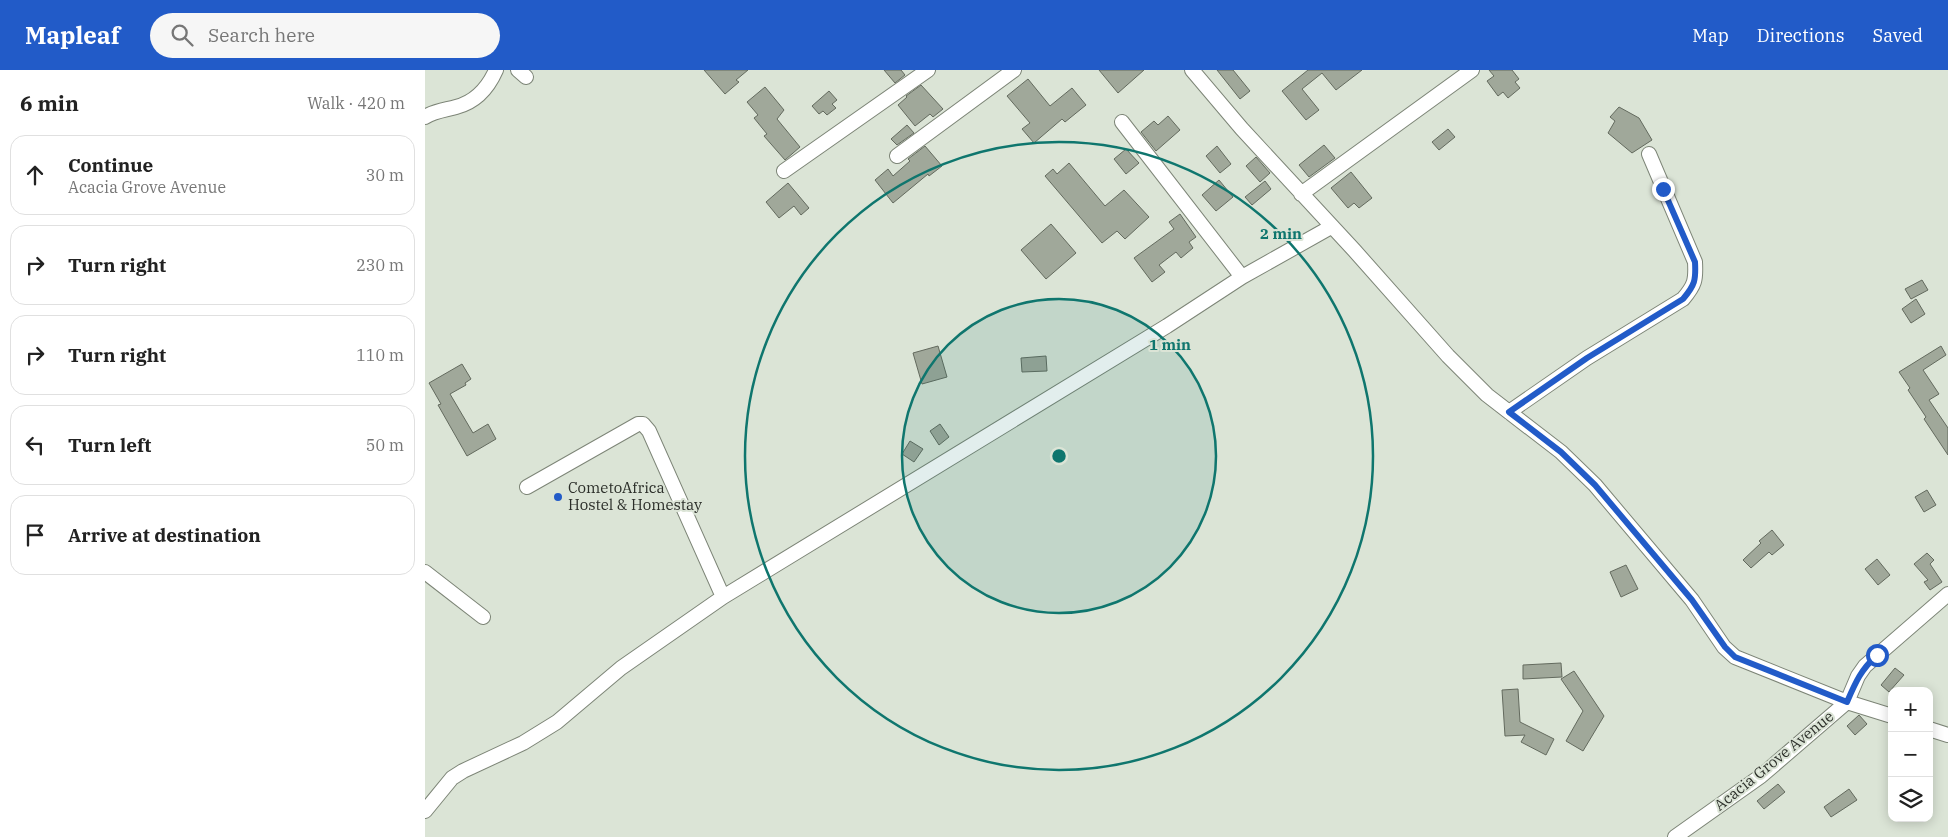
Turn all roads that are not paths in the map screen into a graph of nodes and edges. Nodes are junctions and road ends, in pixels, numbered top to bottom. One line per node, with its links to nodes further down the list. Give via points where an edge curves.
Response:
1 (496, 70): 6 (street, via 487,88 467,104)
2 (928, 70): 10 (street)
3 (1014, 70): 9 (street)
4 (1192, 70): 11 (street)
5 (1472, 70): 11 (street)
6 (425, 117)
7 (1122, 122): 13 (street)
8 (1649, 154): 14 (street, via 1695,262 1693,286 1683,299 1587,358)
9 (897, 156)
10 (784, 170)
11 (1301, 194): 12 (street)
12 (1331, 227): 13 (street); 14 (street, via 1448,356)
13 (1242, 277): 18 (street)
14 (1509, 412): 20 (street, via 1561,452 1595,485 1692,600 1735,657)
15 (527, 486): 18 (street, via 643,424 649,431)
16 (425, 572): 19 (street)
17 (1948, 594): 20 (street, Acacia Grove Avenue, via 1865,666)
18 (723, 597): 24 (street, via 621,668 557,722 523,743 457,774)
19 (483, 617)
20 (1847, 702): 21 (street); 25 (street, Acacia Grove Avenue, via 1761,776)
21 (1888, 715)
22 (1933, 730): 23 (street)
23 (1948, 735)
24 (425, 811)
25 (1675, 837)

